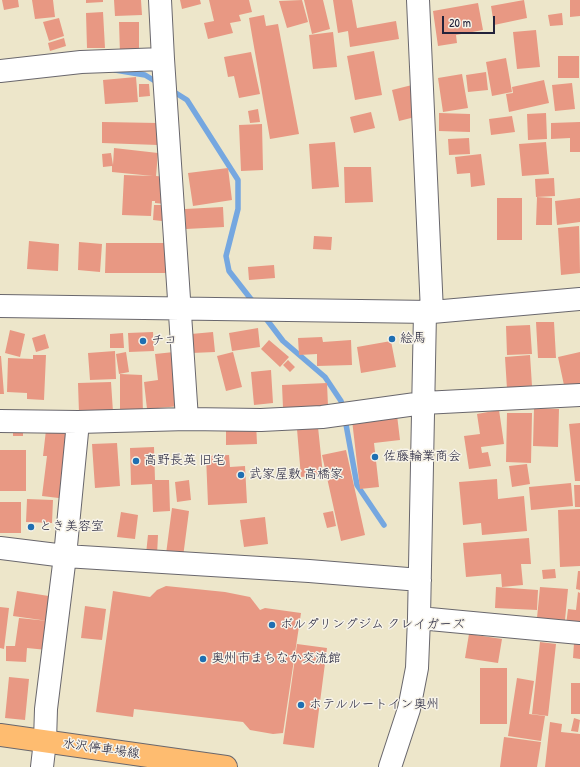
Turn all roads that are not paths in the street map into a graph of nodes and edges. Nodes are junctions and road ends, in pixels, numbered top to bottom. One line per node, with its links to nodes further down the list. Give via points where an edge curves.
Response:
1 (160, 0): 3 (street)
2 (418, 0): 8 (street)
3 (163, 59): 4 (street, via 81,62); 7 (street)
4 (0, 71)
5 (580, 299): 8 (street)
6 (0, 306): 7 (street)
7 (178, 308): 8 (street); 11 (street)
8 (428, 312): 10 (street)
9 (580, 395): 10 (street)
10 (423, 403): 11 (street, via 322,417); 16 (street)
11 (187, 420): 13 (street)
12 (0, 421): 13 (street)
13 (78, 422): 15 (street)
14 (0, 548): 15 (street)
15 (65, 556): 16 (street); 20 (street, via 46,709)
16 (420, 580): 17 (street)
17 (419, 618): 18 (street); 23 (street, via 417,668 409,709)
18 (580, 633)
19 (0, 735): 20 (main road, 水沢停車場線)
20 (45, 741): 21 (street); 22 (main road, 水沢停車場線)
21 (42, 767)
22 (226, 767)
23 (390, 767)

